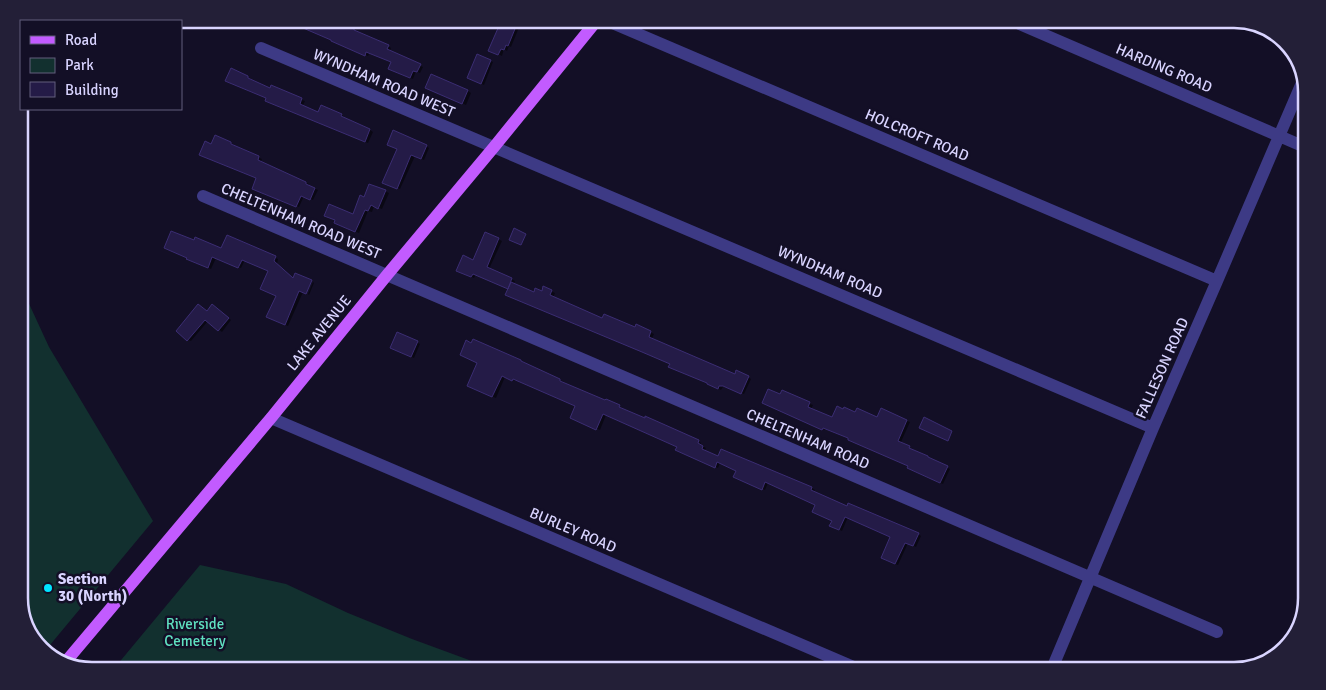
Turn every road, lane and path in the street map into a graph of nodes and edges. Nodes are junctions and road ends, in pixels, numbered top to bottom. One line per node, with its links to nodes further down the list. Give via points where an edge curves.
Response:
1 (591, 28): 8 (main road, LAKE AVENUE)
2 (624, 28): 11 (street, HOLCROFT ROAD)
3 (1029, 28): 6 (street, HARDING ROAD)
4 (261, 48): 8 (street, WYNDHAM ROAD WEST)
5 (1298, 92): 6 (street, FALLESON ROAD)
6 (1279, 136): 7 (street, HARDING ROAD); 11 (street, FALLESON ROAD)
7 (1298, 144)
8 (494, 147): 10 (main road, LAKE AVENUE); 13 (street, WYNDHAM ROAD)
9 (202, 196): 10 (street, CHELTENHAM ROAD WEST)
10 (387, 276): 12 (main road, LAKE AVENUE); 14 (street, CHELTENHAM ROAD)
11 (1217, 282): 13 (street, FALLESON ROAD)
12 (271, 418): 16 (main road, LAKE AVENUE); 17 (street, BURLEY ROAD)
13 (1153, 428): 14 (street, FALLESON ROAD)
14 (1090, 578): 15 (street, CHELTENHAM ROAD); 18 (street, FALLESON ROAD)
15 (1217, 632)
16 (69, 658)
17 (842, 662)
18 (1055, 662)

